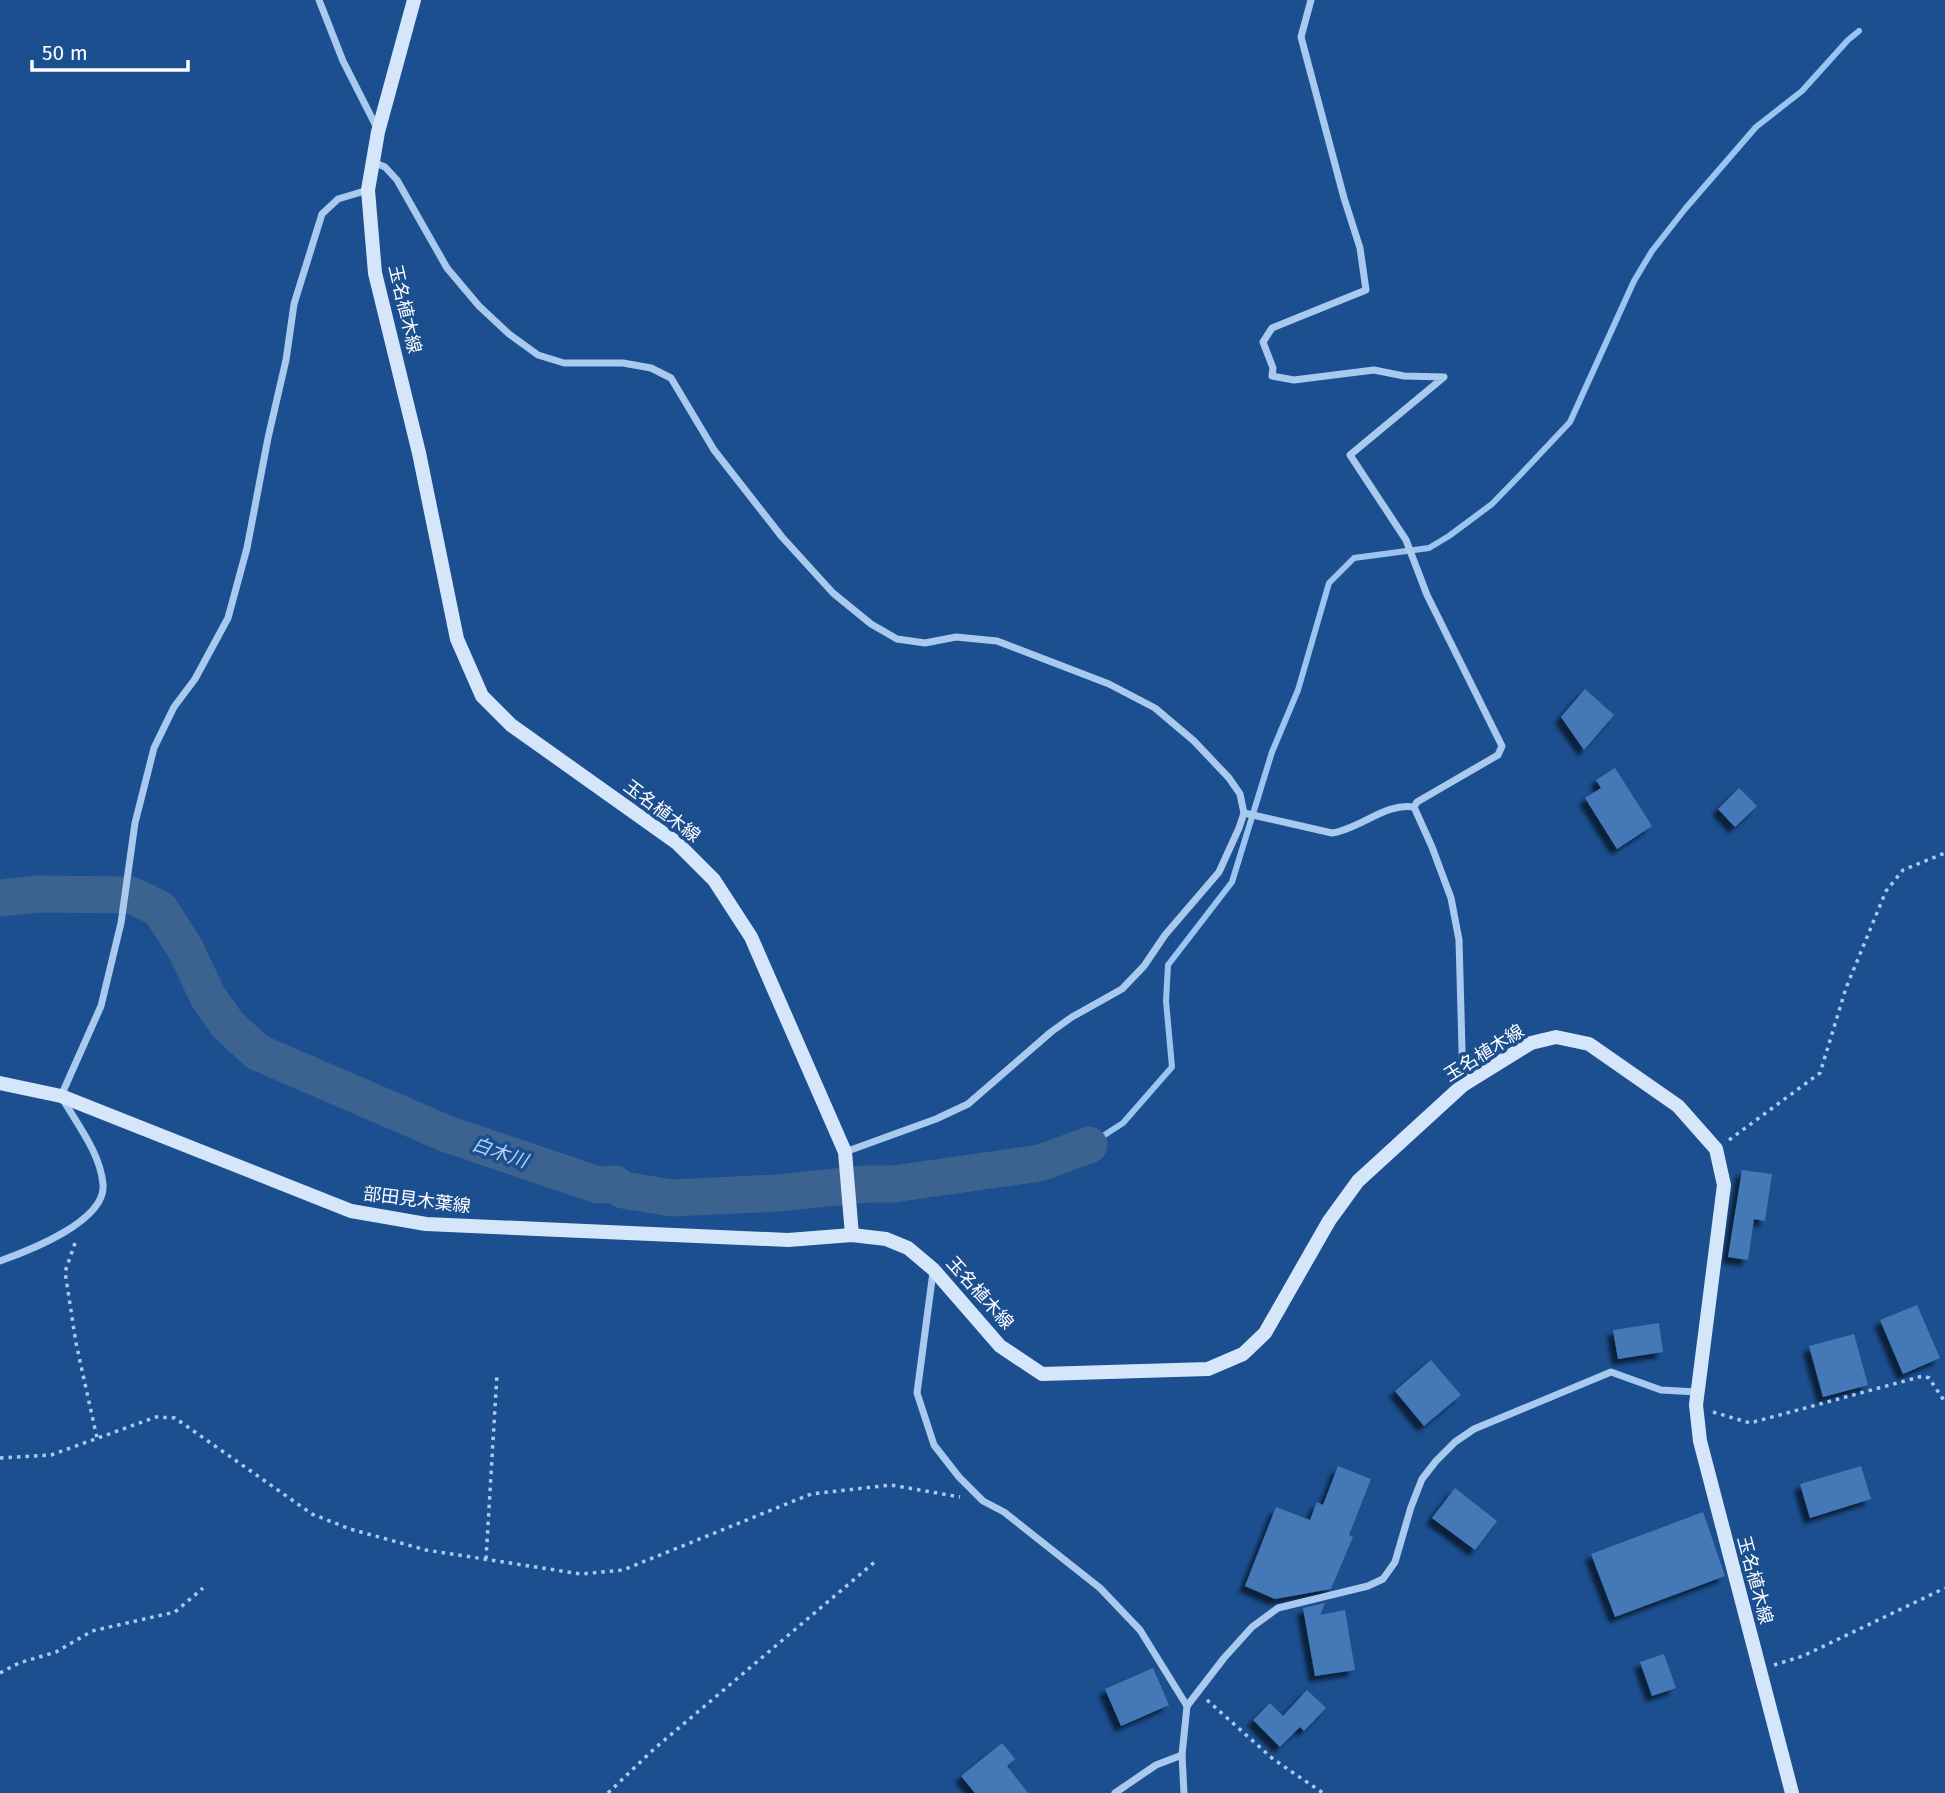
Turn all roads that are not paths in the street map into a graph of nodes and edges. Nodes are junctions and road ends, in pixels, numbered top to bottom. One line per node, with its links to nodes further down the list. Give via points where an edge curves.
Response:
1 (319, 0): 4 (street)
2 (414, 0): 4 (main road, 玉名植木線)
3 (1311, 0): 7 (street, via 1301,37 1360,248 1366,290 1272,328 1263,342 1272,376 1294,380 1374,370 1444,377 1350,455 1406,540 1427,595 1502,746 1498,755)
4 (378, 132): 5 (main road, 玉名植木線)
5 (373, 162): 6 (main road, 玉名植木線); 8 (street, via 397,180 447,268 509,334 538,355 564,363 623,363 651,368 671,378 714,450 782,537 833,593 870,624 897,639 925,643 956,636 996,641 1109,684 1155,708 1194,741 1229,778 1240,794)
6 (368, 190): 11 (street, via 338,199 322,214 294,304 247,548 228,618 154,748 135,823 121,922 101,1006); 12 (main road, 玉名植木線, via 375,273 419,453 457,639 482,696 511,725 677,843 714,880 751,937)
7 (1414, 807): 8 (street, via 1401,805 1332,833); 10 (street, via 1451,898 1459,940)
8 (1244, 813): 12 (street, via 1219,872 1122,989 1051,1032 968,1104)
9 (0, 1083): 11 (main road, 部田見木葉線)
10 (1463, 1085): 15 (main road, 玉名植木線, via 1358,1181 1329,1221 1265,1333 1243,1354 1208,1368 1042,1374 1000,1346); 16 (main road, 玉名植木線, via 1531,1043 1556,1037 1589,1044 1678,1106 1716,1149 1724,1185)
11 (61, 1096): 13 (main road, 部田見木葉線, via 351,1211 426,1224 788,1240); 14 (street, via 94,1154 104,1186 94,1211 84,1219 22,1254)
12 (845, 1159): 13 (main road, 玉名植木線)
13 (852, 1235): 15 (main road, 玉名植木線, via 886,1239 908,1248)
14 (0, 1261)
15 (933, 1269): 17 (street, via 917,1393 934,1444 983,1501 1100,1588 1140,1630)
16 (1697, 1399): 17 (street, via 1611,1372 1474,1429 1455,1442 1422,1479 1395,1562 1383,1579 1278,1608 1252,1626); 21 (main road, 玉名植木線, via 1700,1441)
17 (1187, 1706): 18 (street)
18 (1182, 1755): 19 (street, via 1156,1765); 20 (street)
19 (1115, 1793)
20 (1184, 1793)
21 (1792, 1793)

